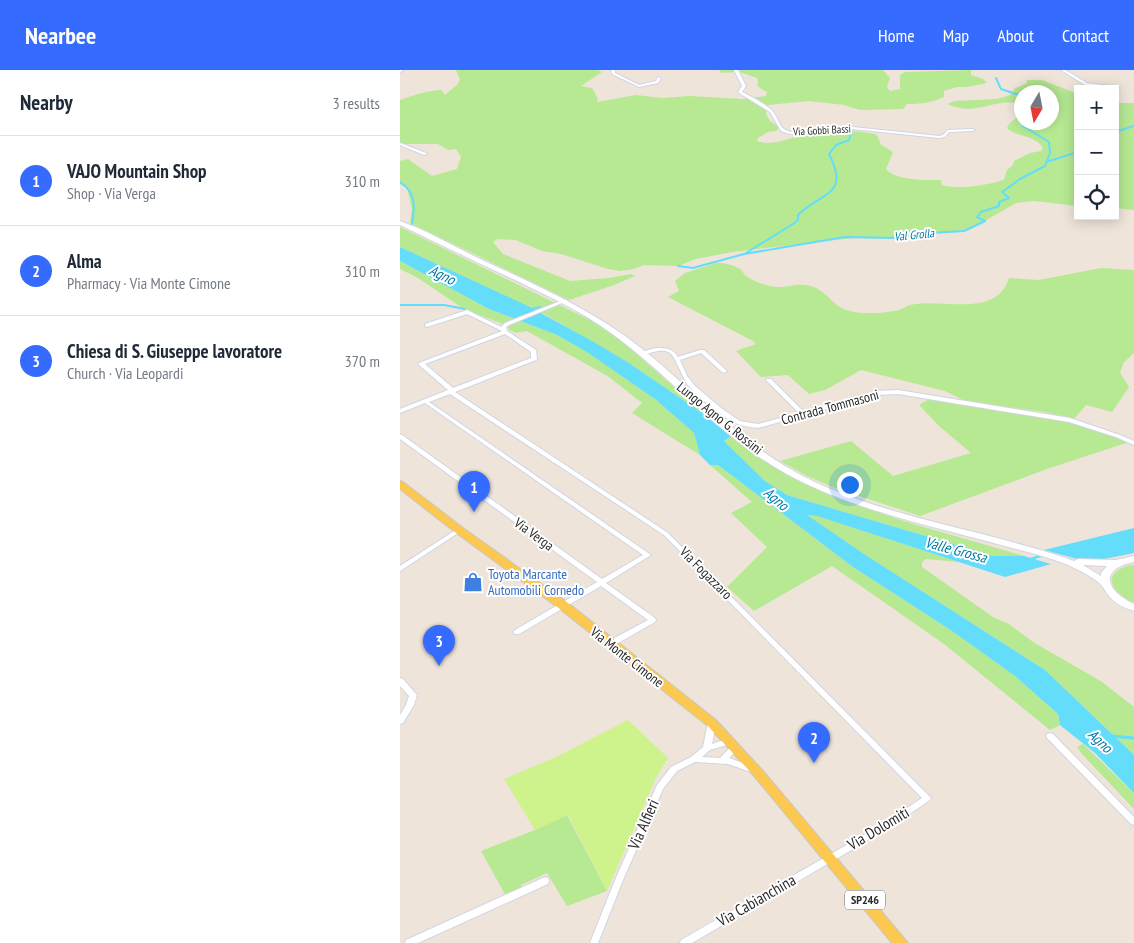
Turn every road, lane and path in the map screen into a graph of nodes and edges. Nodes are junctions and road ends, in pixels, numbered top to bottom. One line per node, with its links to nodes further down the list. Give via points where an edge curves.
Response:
1 (613, 70): 4 (street, via 613,73 639,86 658,82)
2 (736, 70): 6 (street, Via Gobbi Bassi, via 744,86 740,92 771,111 786,132 853,128 939,137 948,131)
3 (1063, 70): 5 (street, via 1086,84)
4 (659, 78)
5 (1094, 85)
6 (973, 130)
7 (400, 144): 8 (street)
8 (425, 154)
9 (400, 223): 10 (main road, Lungo Agno G. Rossini)
10 (565, 302): 12 (street, via 507,324); 13 (main road, Lungo Agno G. Rossini, via 613,330)
11 (427, 325): 12 (street, via 467,312)
12 (505, 331): 17 (street, Via Fogazzaro, via 421,364); 17 (street, via 534,351 534,359)
13 (643, 353): 14 (street, via 665,349); 26 (main road, Lungo Agno G. Rossini, via 733,432 816,485 890,510)
14 (678, 359): 15 (street, via 702,352); 20 (street, Contrada Tommasoni, via 690,384 734,420 758,426)
15 (724, 371)
16 (768, 380): 20 (street)
17 (451, 390): 18 (street); 44 (street, Via Fogazzaro, via 666,534)
18 (425, 401): 19 (street); 30 (street, via 648,555)
19 (400, 411)
20 (802, 414): 22 (street, Contrada Tommasoni, via 877,393 898,392 1062,418)
21 (400, 436): 30 (street, Via Verga)
22 (1134, 443)
23 (400, 484): 24 (main road, Via Monte Cimone / SP246)
24 (459, 530): 28 (street); 31 (main road, Via Monte Cimone / SP246)
25 (1134, 559): 27 (main road)
26 (1064, 560): 27 (main road); 29 (main road, via 1089,571)
27 (1115, 563): 29 (main road, via 1104,575)
28 (401, 567)
29 (1104, 583): 32 (main road, via 1113,596)
30 (601, 584): 31 (street); 34 (street, Via Verga, via 653,620)
31 (564, 606): 33 (street); 34 (main road, Via Monte Cimone / SP246)
32 (1134, 608)
33 (517, 632)
34 (610, 644): 37 (main road, Via Monte Cimone / SP246)
35 (400, 681): 36 (street, via 413,695)
36 (400, 720)
37 (712, 723): 39 (main road, Via Monte Cimone / SP246); 40 (street)
38 (1050, 736): 45 (street)
39 (732, 744): 40 (street); 42 (street); 43 (main road, Via Monte Cimone / SP246)
40 (707, 748): 41 (street, Via Alfieri)
41 (694, 759): 42 (street); 49 (street, Via Alfieri, via 674,769 660,787)
42 (720, 760): 43 (street)
43 (756, 772): 46 (main road, Via Monte Cimone / SP246)
44 (927, 798): 46 (street, Via Dolomiti)
45 (1134, 822)
46 (829, 858): 50 (street, Via Cabianchina); 51 (main road, SP246)
47 (545, 881): 48 (street)
48 (409, 943)
49 (594, 943)
50 (684, 943)
51 (901, 943)

